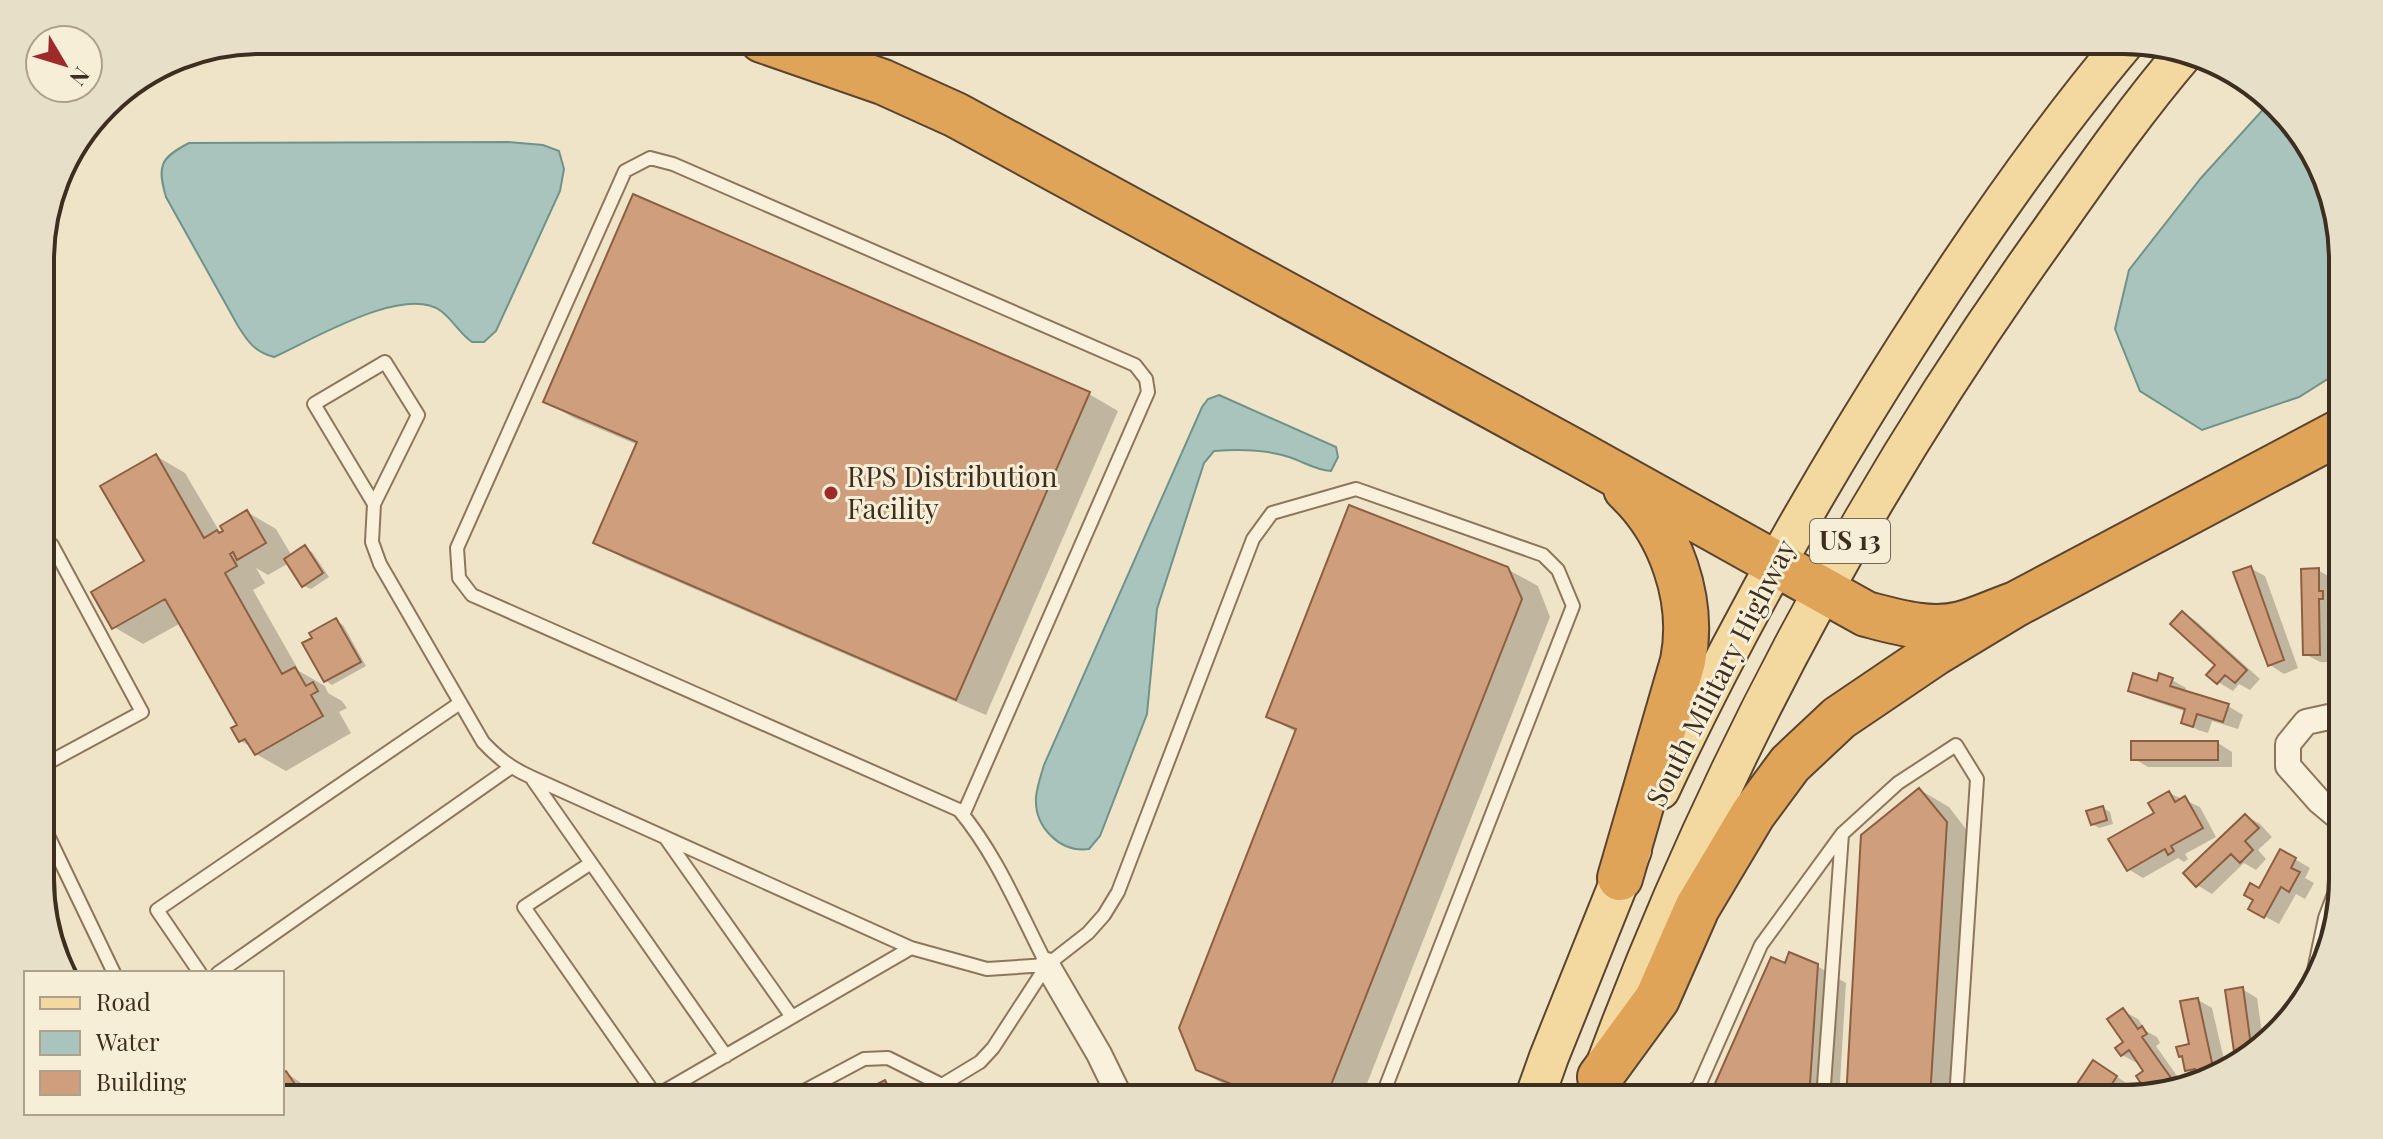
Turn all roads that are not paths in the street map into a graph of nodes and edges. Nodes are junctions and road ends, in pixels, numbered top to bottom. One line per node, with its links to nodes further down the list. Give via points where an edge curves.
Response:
1 (802, 54): 5 (highway, via 956,115)
2 (2115, 54): 8 (main road, South Military Highway / US 13, via 1971,246)
3 (2178, 62): 9 (main road, South Military Highway / US 13, via 2002,299)
4 (2329, 438): 10 (highway)
5 (1607, 471): 8 (highway); 22 (highway, via 1638,500 1661,534 1678,572 1686,633 1683,661)
6 (374, 504): 6 (lane, via 314,404 385,362 418,415); 11 (lane, via 372,542 380,564)
7 (54, 549): 13 (lane, via 142,712)
8 (1774, 563): 9 (highway); 22 (main road, South Military Highway / US 13, via 1696,713)
9 (1824, 591): 10 (highway, via 1866,614 1909,625 1944,627); 37 (main road, South Military Highway / US 13, via 1706,823)
10 (2016, 604): 38 (highway, via 1839,718 1790,764 1697,908 1657,999)
11 (460, 703): 14 (lane, via 483,742); 26 (lane, via 157,910)
12 (2329, 717): 16 (street, via 2306,722 2288,744 2288,766)
13 (54, 759)
14 (510, 768): 15 (lane); 27 (lane)
15 (531, 777): 19 (lane); 21 (lane)
16 (2329, 809)
17 (963, 815): 17 (lane, via 1148,392 1146,379 1135,365 650,158 625,171 618,186 457,548 459,578 472,595); 24 (lane, via 986,846)
18 (1842, 834): 39 (lane, via 1761,945); 40 (lane); 41 (lane, via 1898,783 1956,745 1977,779)
19 (665, 838): 23 (lane); 28 (lane)
20 (54, 848): 25 (lane)
21 (591, 863): 29 (lane); 30 (lane, via 524,907)
22 (1620, 878): 36 (main road, South Military Highway / US 13)
23 (911, 948): 24 (lane, via 987,969); 28 (lane)
24 (1047, 965): 33 (lane, via 993,1048); 34 (street); 35 (lane, via 1088,933 1118,892 1253,539 1272,513 1356,489 1543,555 1558,570 1573,606)
25 (113, 971)
26 (199, 971)
27 (221, 971)
28 (792, 1017): 29 (lane)
29 (726, 1056): 31 (lane)
30 (648, 1085)
31 (675, 1085)
32 (815, 1085): 33 (lane, via 864,1059 888,1058)
33 (942, 1085)
34 (1114, 1085)
35 (1386, 1085)
36 (1539, 1085)
37 (1597, 1085)
38 (1598, 1085)
39 (1698, 1085)
40 (1824, 1085)
41 (1957, 1085)

